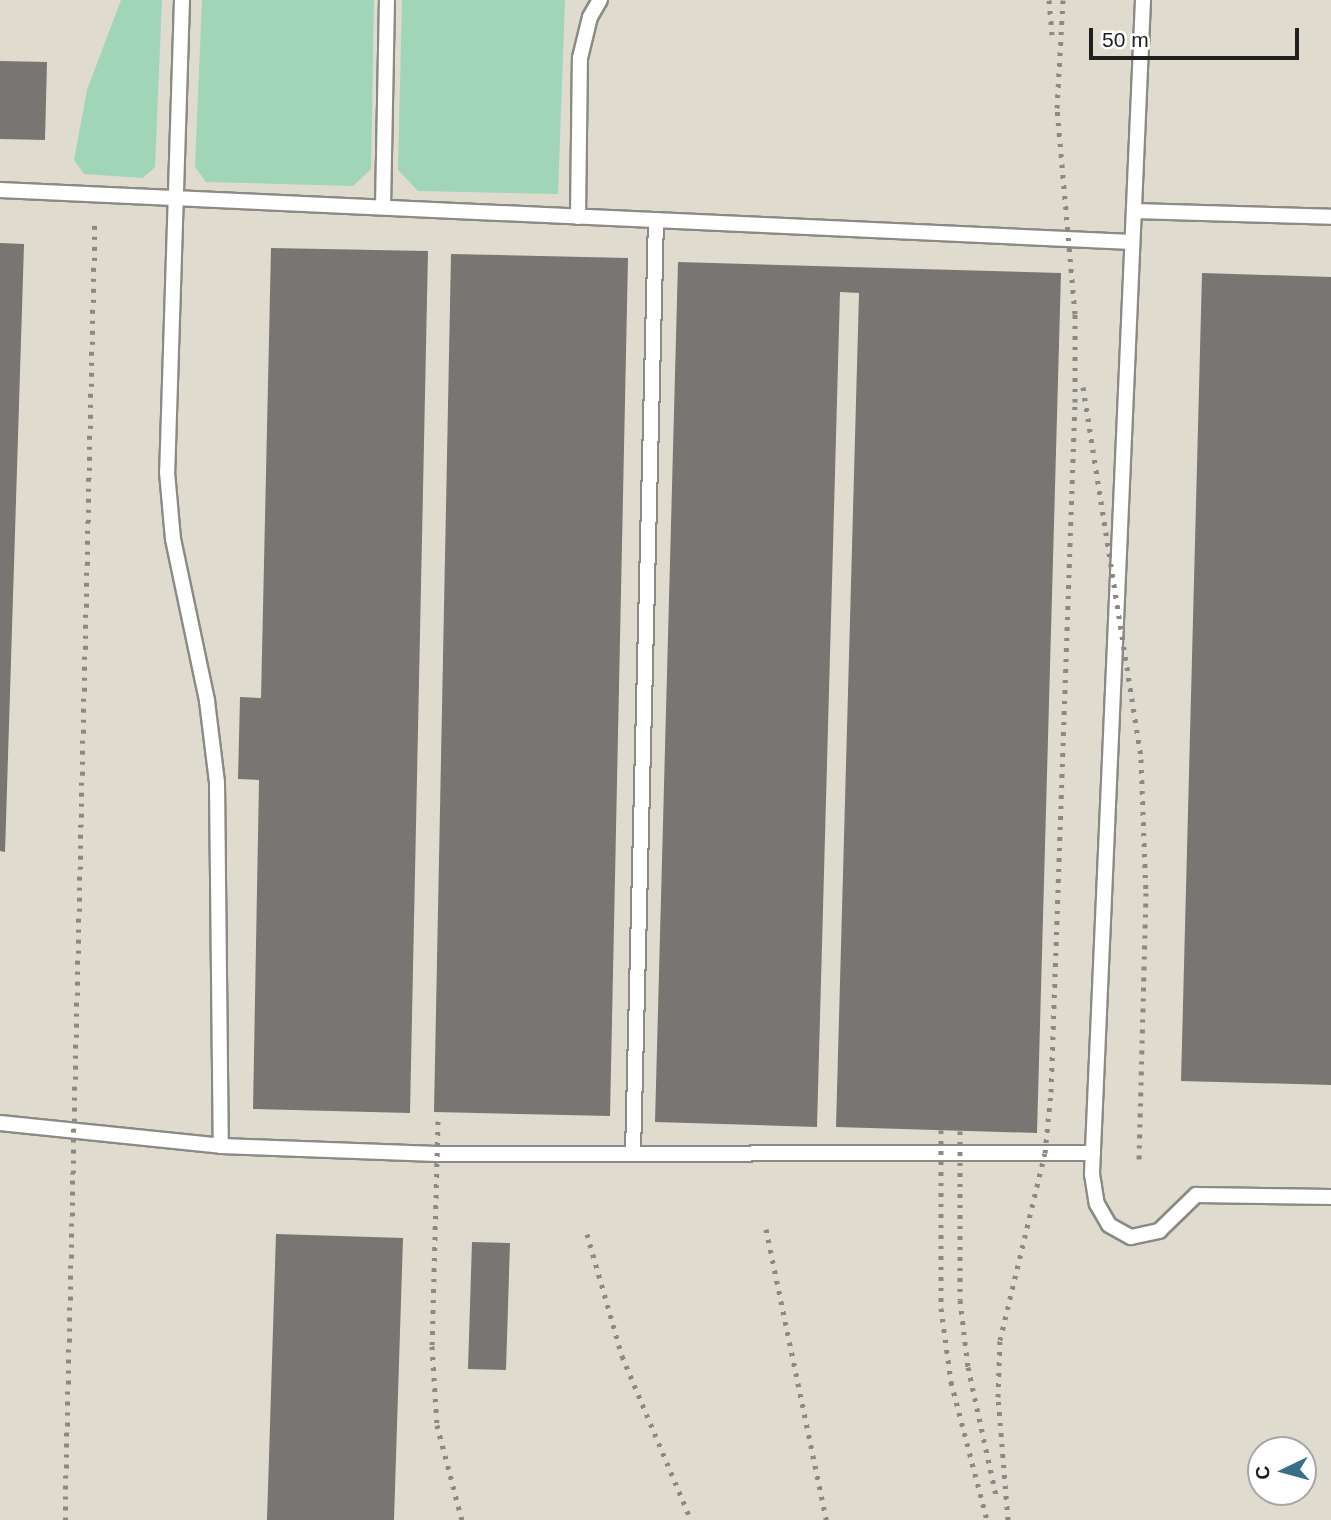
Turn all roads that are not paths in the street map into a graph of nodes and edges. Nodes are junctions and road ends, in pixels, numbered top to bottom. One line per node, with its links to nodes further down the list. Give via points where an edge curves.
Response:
1 (182, 0): 6 (lane)
2 (387, 0): 7 (lane)
3 (600, 0): 9 (lane, via 590,17 580,58)
4 (1143, 0): 8 (lane)
5 (0, 190): 6 (lane)
6 (176, 198): 7 (lane); 14 (lane, via 167,472 173,539 206,701 216,783)
7 (383, 207): 9 (lane)
8 (1133, 211): 10 (lane); 12 (lane)
9 (578, 216): 11 (lane)
10 (1331, 217)
11 (656, 220): 12 (lane); 15 (lane)
12 (1132, 242): 16 (lane)
13 (0, 1123): 14 (lane)
14 (221, 1146): 15 (lane, via 437,1154)
15 (634, 1153): 16 (lane)
16 (1093, 1153): 17 (lane, via 1097,1204 1109,1225 1131,1237 1159,1231 1196,1195)
17 (1331, 1197)

